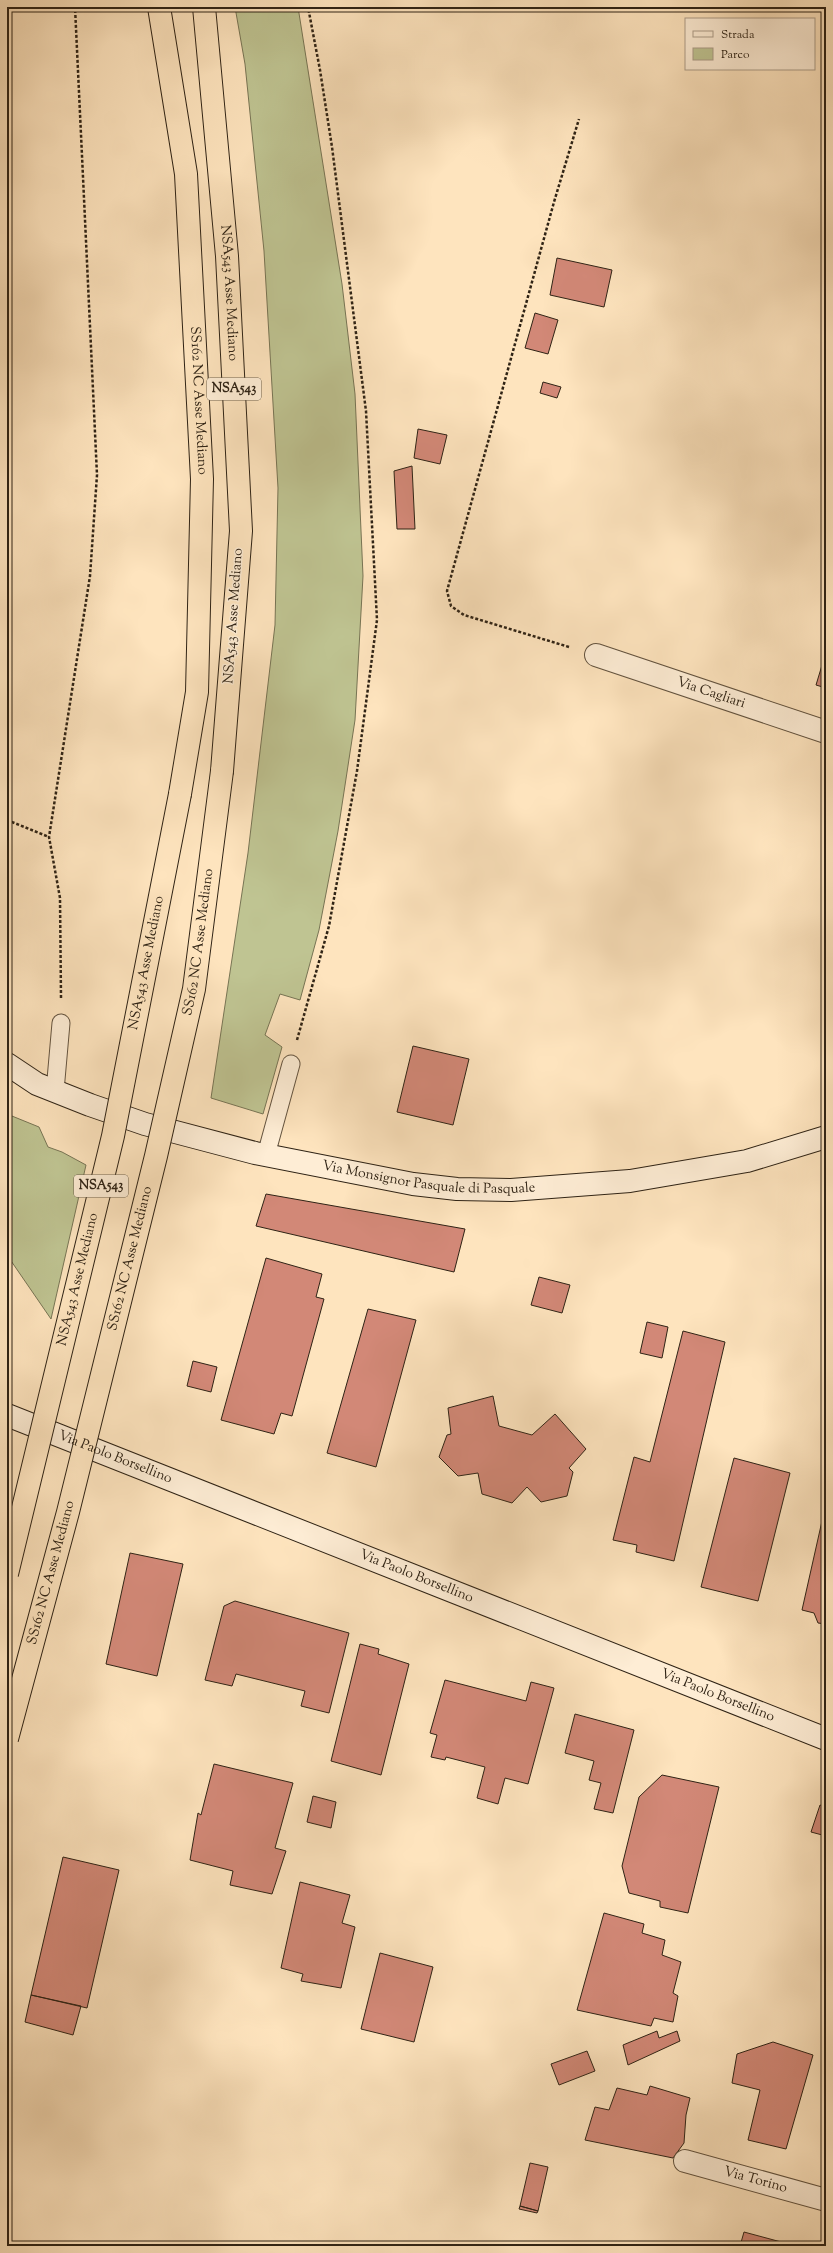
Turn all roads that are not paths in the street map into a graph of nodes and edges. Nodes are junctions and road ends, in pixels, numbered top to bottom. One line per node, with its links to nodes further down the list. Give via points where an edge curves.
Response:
1 (159, 7): 6 (highway, SS162 NC Asse Mediano, via 186,174 202,479 197,692)
2 (204, 7): 5 (highway, NSA543 Asse Mediano / NSA543, via 227,256 241,531)
3 (596, 655): 4 (street, Via Cagliari)
4 (826, 732)
5 (222, 771): 15 (highway, SS162 NC Asse Mediano, bridge, via 194,989 70,1504)
6 (180, 794): 14 (highway, NSA543 Asse Mediano / NSA543, bridge, via 113,1136)
7 (61, 1023): 10 (lane)
8 (7, 1064): 10 (street, Via Monsignor Pasquale di Pasquale)
9 (291, 1064): 12 (lane)
10 (46, 1087): 12 (street, Via Monsignor Pasquale di Pasquale, via 145,1124)
11 (826, 1137): 12 (street, Via Monsignor Pasquale di Pasquale, via 747,1161 630,1182 511,1190 457,1189 414,1184)
12 (266, 1155)
13 (7, 1415): 16 (street, Via Paolo Borsellino)
14 (7, 1574)
15 (7, 1739)
16 (826, 1739)
17 (685, 2161): 18 (street, Via Torino)
18 (826, 2200)

